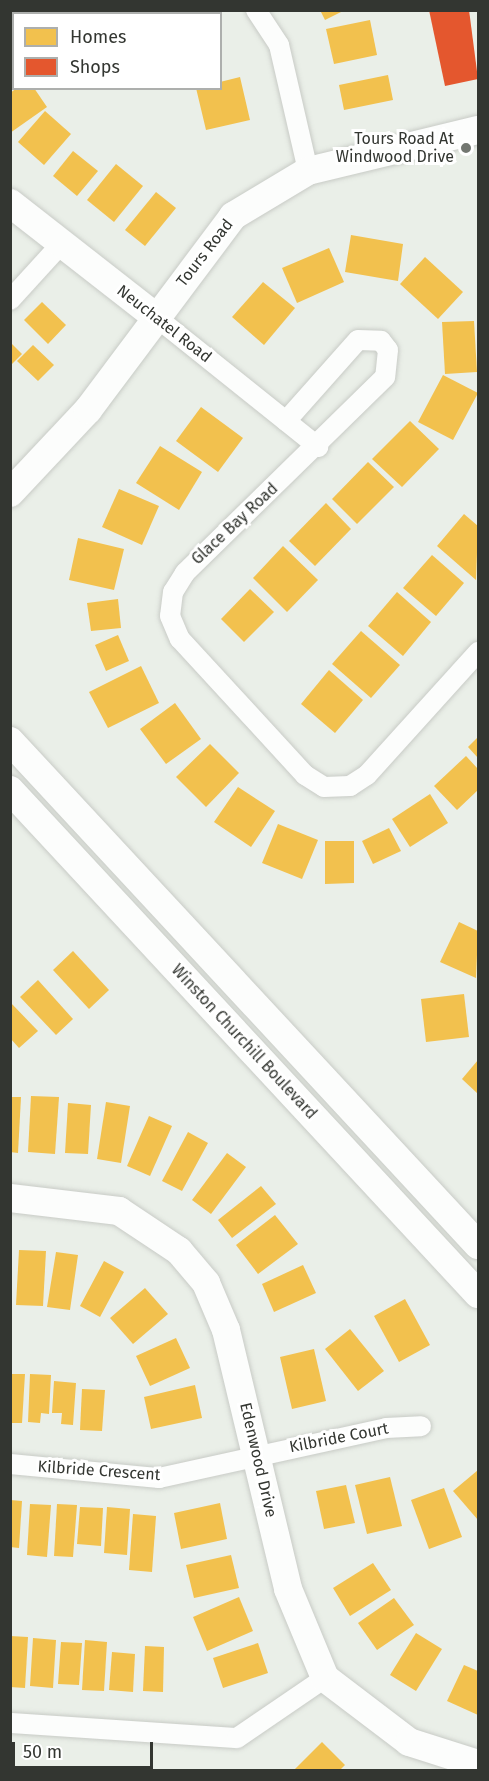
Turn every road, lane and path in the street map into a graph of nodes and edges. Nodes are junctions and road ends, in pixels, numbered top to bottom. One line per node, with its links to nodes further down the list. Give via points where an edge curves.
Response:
1 (256, 10): 3 (street, via 279,45)
2 (478, 130): 3 (street, Tours Road)
3 (308, 171): 7 (street, Tours Road, via 233,216)
4 (10, 203): 5 (street, Neuchatel Road)
5 (62, 243): 6 (street); 7 (street, Neuchatel Road)
6 (10, 300)
7 (156, 317): 8 (street, Neuchatel Road); 10 (street, Tours Road, via 88,410)
8 (286, 422): 9 (street, Neuchatel Road); 9 (street, Glace Bay Road, via 348,347 358,340 381,341 390,364 385,377)
9 (318, 447): 11 (street, Glace Bay Road, via 185,573 173,592 170,616 180,639 305,775 324,787 350,786 367,775)
10 (10, 493)
11 (478, 652)
12 (10, 741): 15 (street, Winston Churchill Boulevard)
13 (10, 790): 16 (street, Winston Churchill Boulevard)
14 (10, 1198): 18 (street, Edenwood Drive, via 119,1211 179,1251 206,1283 226,1330)
15 (478, 1245)
16 (478, 1294)
17 (421, 1426): 18 (street, Kilbride Court)
18 (257, 1454): 19 (street, Kilbride Crescent, via 159,1478); 20 (street, Edenwood Drive, via 288,1589)
19 (10, 1464)
20 (325, 1678): 21 (street, via 237,1738); 22 (street, Edenwood Drive, via 368,1716 409,1742)
21 (10, 1723)
22 (478, 1764)

